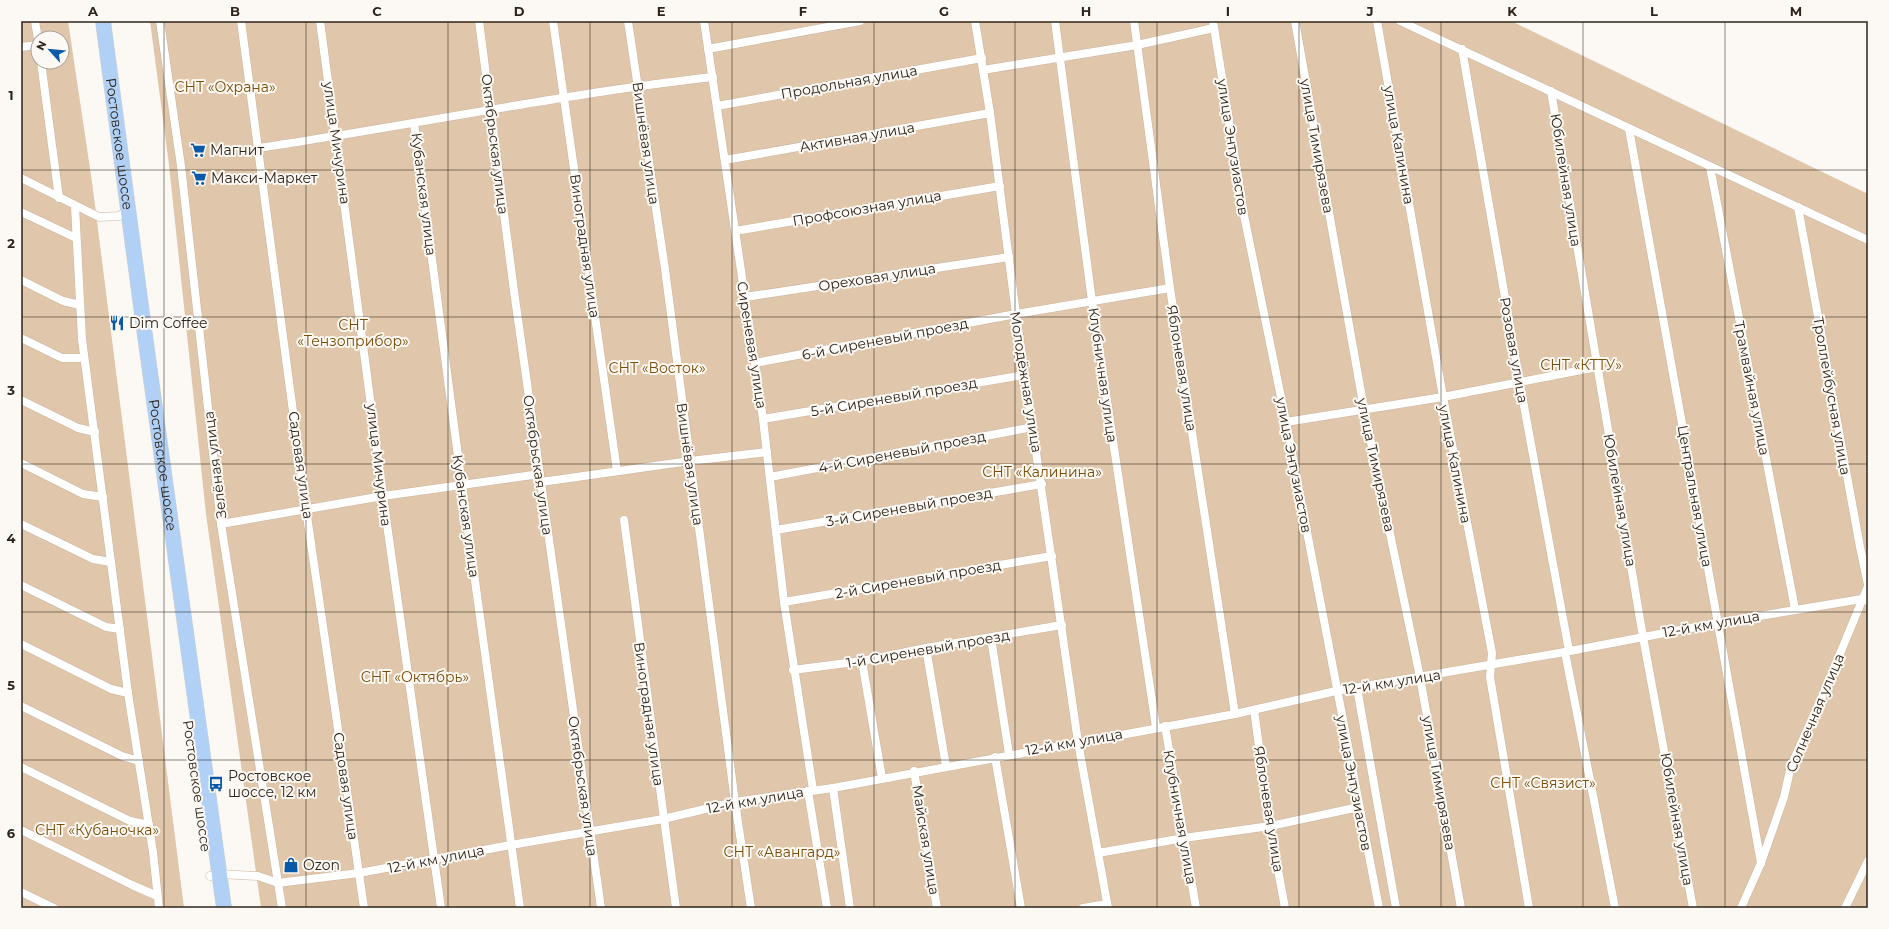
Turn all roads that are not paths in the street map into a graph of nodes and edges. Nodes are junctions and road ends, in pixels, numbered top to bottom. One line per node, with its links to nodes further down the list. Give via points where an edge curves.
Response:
1 (94, 21): 44 (highway, Ростовское шоссе)
2 (103, 21): 44 (highway, Ростовское шоссе)
3 (160, 21): 81 (street, Зелёная улица, via 181,166)
4 (241, 21): 35 (street, Садовая улица)
5 (320, 21): 34 (street, улица Мичурина)
6 (479, 21): 30 (street, Октябрьская улица)
7 (553, 21): 28 (street, Виноградная улица)
8 (628, 21): 26 (street, Вишнёвая улица)
9 (704, 21): 19 (street, Сиреневая улица)
10 (860, 21): 19 (street)
11 (974, 21): 22 (street, Молодёжная улица)
12 (1055, 21): 21 (street, Клубничная улица)
13 (1134, 21): 18 (street, Яблоневая улица)
14 (1295, 21): 63 (street, улица Тимирязева)
15 (1377, 21): 61 (street, улица Калинина)
16 (1400, 21): 20 (street)
17 (1214, 24): 18 (street); 65 (street, улица Энтузиастов, via 1244,215)
18 (1137, 45): 21 (street); 50 (street, Яблоневая улица)
19 (708, 49): 25 (street, Сиреневая улица)
20 (1462, 49): 27 (street); 60 (street, Розовая улица)
21 (1059, 57): 24 (street); 52 (street, Клубничная улица)
22 (982, 58): 24 (street, Молодёжная улица); 29 (street, Продольная улица)
23 (42, 70): 40 (street)
24 (983, 70): 31 (street, Молодёжная улица)
25 (713, 77): 26 (street); 29 (street, Сиреневая улица)
26 (637, 86): 28 (street); 69 (street, Вишнёвая улица)
27 (1551, 91): 33 (street); 58 (street, Юбилейная улица)
28 (563, 97): 30 (street); 71 (street, Виноградная улица)
29 (717, 106): 36 (street, Сиреневая улица)
30 (491, 110): 32 (street); 73 (street, Октябрьская улица)
31 (990, 113): 36 (street, Активная улица); 39 (street, Молодёжная улица)
32 (414, 123): 34 (street); 75 (street, Кубанская улица)
33 (1629, 129): 37 (street); 90 (street, Центральная улица)
34 (337, 137): 35 (street); 76 (street, улица Мичурина)
35 (258, 148): 78 (street, Садовая улица)
36 (725, 160): 45 (street, Сиреневая улица)
37 (1710, 167): 42 (street); 89 (street, Трамвайная улица)
38 (21, 178): 40 (street)
39 (1000, 186): 45 (street, Профсоюзная улица); 48 (street, Молодёжная улица)
40 (59, 198): 41 (street)
41 (75, 206): 44 (street, via 99,217 108,218); 46 (street)
42 (1798, 207): 47 (street); 86 (street, Троллейбусная улица)
43 (21, 212): 46 (street)
44 (123, 213): 134 (highway, Ростовское шоссе)
45 (735, 231): 51 (street, Сиреневая улица)
46 (76, 238): 53 (street)
47 (1868, 240)
48 (1009, 257): 51 (street, Ореховая улица); 54 (street, Молодёжная улица)
49 (21, 280): 53 (street, via 63,301)
50 (1170, 288): 52 (street, 6-й Сиреневый проезд); 107 (street, Яблоневая улица)
51 (745, 296): 57 (street, Сиреневая улица)
52 (1092, 300): 54 (street, 6-й Сиреневый проезд); 109 (street, Клубничная улица)
53 (80, 305): 56 (street)
54 (1016, 314): 57 (street, 6-й Сиреневый проезд); 59 (street, Молодёжная улица)
55 (21, 338): 56 (street, via 62,358)
56 (84, 358): 67 (street)
57 (755, 363): 64 (street, Сиреневая улица)
58 (1597, 367): 60 (street); 93 (street, Юбилейная улица)
59 (1024, 375): 64 (street, 5-й Сиреневый проезд); 66 (street, Молодёжная улица)
60 (1519, 381): 61 (street); 97 (street, Розовая улица)
61 (1443, 397): 63 (street); 99 (street, улица Калинина, via 1492,653)
62 (21, 400): 67 (street, via 78,428)
63 (1364, 409): 65 (street); 101 (street, улица Тимирязева)
64 (763, 419): 68 (street, Сиреневая улица)
65 (1286, 422): 103 (street, улица Энтузиастов)
66 (1033, 427): 72 (street, 4-й Сиреневый проезд); 74 (street, Молодёжная улица)
67 (95, 432): 77 (street)
68 (767, 452): 69 (street); 72 (street, Сиреневая улица)
69 (690, 461): 71 (street); 120 (street, Вишнёвая улица)
70 (21, 463): 77 (street, via 83,494)
71 (617, 471): 73 (street)
72 (770, 477): 82 (street, Сиреневая улица)
73 (540, 478): 75 (street); 126 (street, Октябрьская улица)
74 (1042, 484): 82 (street, 3-й Сиреневый проезд); 83 (street, Молодёжная улица)
75 (462, 486): 76 (street); 128 (street, Кубанская улица)
76 (383, 496): 78 (street); 130 (street, улица Мичурина)
77 (103, 497): 84 (street)
78 (306, 509): 81 (street); 133 (street, Садовая улица)
79 (624, 520): 122 (street, Виноградная улица)
80 (21, 524): 84 (street, via 93,559)
81 (221, 524): 135 (street, Зелёная улица)
82 (776, 530): 88 (street, Сиреневая улица)
83 (1052, 556): 88 (street, 2-й Сиреневый проезд); 91 (street, Молодёжная улица)
84 (111, 562): 92 (street)
85 (21, 585): 92 (street, via 106,627)
86 (1868, 585): 87 (street, Солнечная улица)
87 (1865, 600): 89 (street, 12-й км улица); 132 (street, Солнечная улица, via 1791,766 1784,797)
88 (784, 602): 100 (street, Сиреневая улица)
89 (1795, 609): 90 (street, 12-й км улица)
90 (1717, 623): 93 (street, 12-й км улица); 132 (street, Центральная улица)
91 (1062, 625): 94 (street, 1-й Сиреневый проезд); 110 (street, Молодёжная улица)
92 (120, 629): 104 (street)
93 (1643, 637): 97 (street, 12-й км улица); 162 (street, Юбилейная улица)
94 (991, 638): 96 (street, 1-й Сиреневый проезд); 111 (street)
95 (21, 644): 104 (street, via 111,689)
96 (926, 648): 98 (street, 1-й Сиреневый проезд); 114 (street)
97 (1567, 652): 99 (street, 12-й км улица); 161 (street, Розовая улица)
98 (862, 661): 100 (street, 1-й Сиреневый проезд); 117 (street)
99 (1491, 665): 101 (street, 12-й км улица); 160 (street, улица Калинина, via 1491,684)
100 (793, 670): 119 (street, Сиреневая улица)
101 (1420, 677): 102 (street, 12-й км улица); 159 (street, улица Тимирязева)
102 (1357, 688): 103 (street, 12-й км улица); 158 (street)
103 (1336, 691): 106 (street, 12-й км улица); 121 (street, улица Энтузиастов)
104 (128, 694): 113 (street)
105 (21, 706): 113 (street, via 122,756)
106 (1254, 710): 107 (street, 12-й км улица); 124 (street, Яблоневая улица)
107 (1235, 714): 108 (street, 12-й км улица)
108 (1165, 726): 109 (street, 12-й км улица); 127 (street, Клубничная улица)
109 (1156, 727): 110 (street, 12-й км улица)
110 (1078, 742): 111 (street, 12-й км улица); 129 (street, Молодёжная улица)
111 (1009, 754): 112 (street, 12-й км улица)
112 (995, 757): 114 (street, 12-й км улица); 153 (street)
113 (139, 761): 123 (street)
114 (946, 766): 116 (street, 12-й км улица)
115 (21, 767): 123 (street, via 130,821)
116 (914, 771): 117 (street, 12-й км улица); 152 (street, Майская улица)
117 (882, 778): 118 (street, 12-й км улица)
118 (832, 788): 119 (street, 12-й км улица); 151 (street)
119 (810, 790): 120 (street, 12-й км улица); 150 (street)
120 (735, 802): 122 (street, 12-й км улица); 149 (street, Вишнёвая улица)
121 (1359, 807): 124 (street); 157 (street, улица Энтузиастов)
122 (663, 820): 126 (street, 12-й км улица); 148 (street, Виноградная улица)
123 (149, 825): 137 (street)
124 (1270, 826): 127 (street); 156 (street, Яблоневая улица)
125 (21, 830): 137 (street)
126 (589, 832): 128 (street, 12-й км улица); 147 (street, Октябрьская улица)
127 (1184, 838): 129 (street); 155 (street, Клубничная улица)
128 (511, 845): 130 (street, 12-й км улица); 146 (street, Кубанская улица)
129 (1098, 853): 138 (street, Молодёжная улица)
130 (434, 860): 133 (street, 12-й км улица); 145 (street, улица Мичурина)
131 (1868, 861): 164 (street)
132 (1761, 863): 163 (street, Солнечная улица)
133 (359, 873): 135 (street, 12-й км улица); 144 (street, Садовая улица)
134 (215, 875): 135 (street, via 258,876); 141 (highway, Ростовское шоссе); 142 (highway, Ростовское шоссе)
135 (278, 883): 143 (street, Зелёная улица)
136 (21, 892): 139 (street)
137 (157, 896): 140 (street)
138 (1108, 906): 154 (street)
139 (54, 908)
140 (159, 908)
141 (214, 908)
142 (224, 908)
143 (282, 908)
144 (364, 908)
145 (441, 908)
146 (520, 908)
147 (601, 908)
148 (676, 908)
149 (751, 908)
150 (827, 908)
151 (850, 908)
152 (937, 908)
153 (1021, 908)
154 (1083, 908)
155 (1196, 908)
156 (1285, 908)
157 (1379, 908)
158 (1396, 908)
159 (1461, 908)
160 (1529, 908)
161 (1615, 908)
162 (1693, 908)
163 (1741, 908)
164 (1845, 908)

